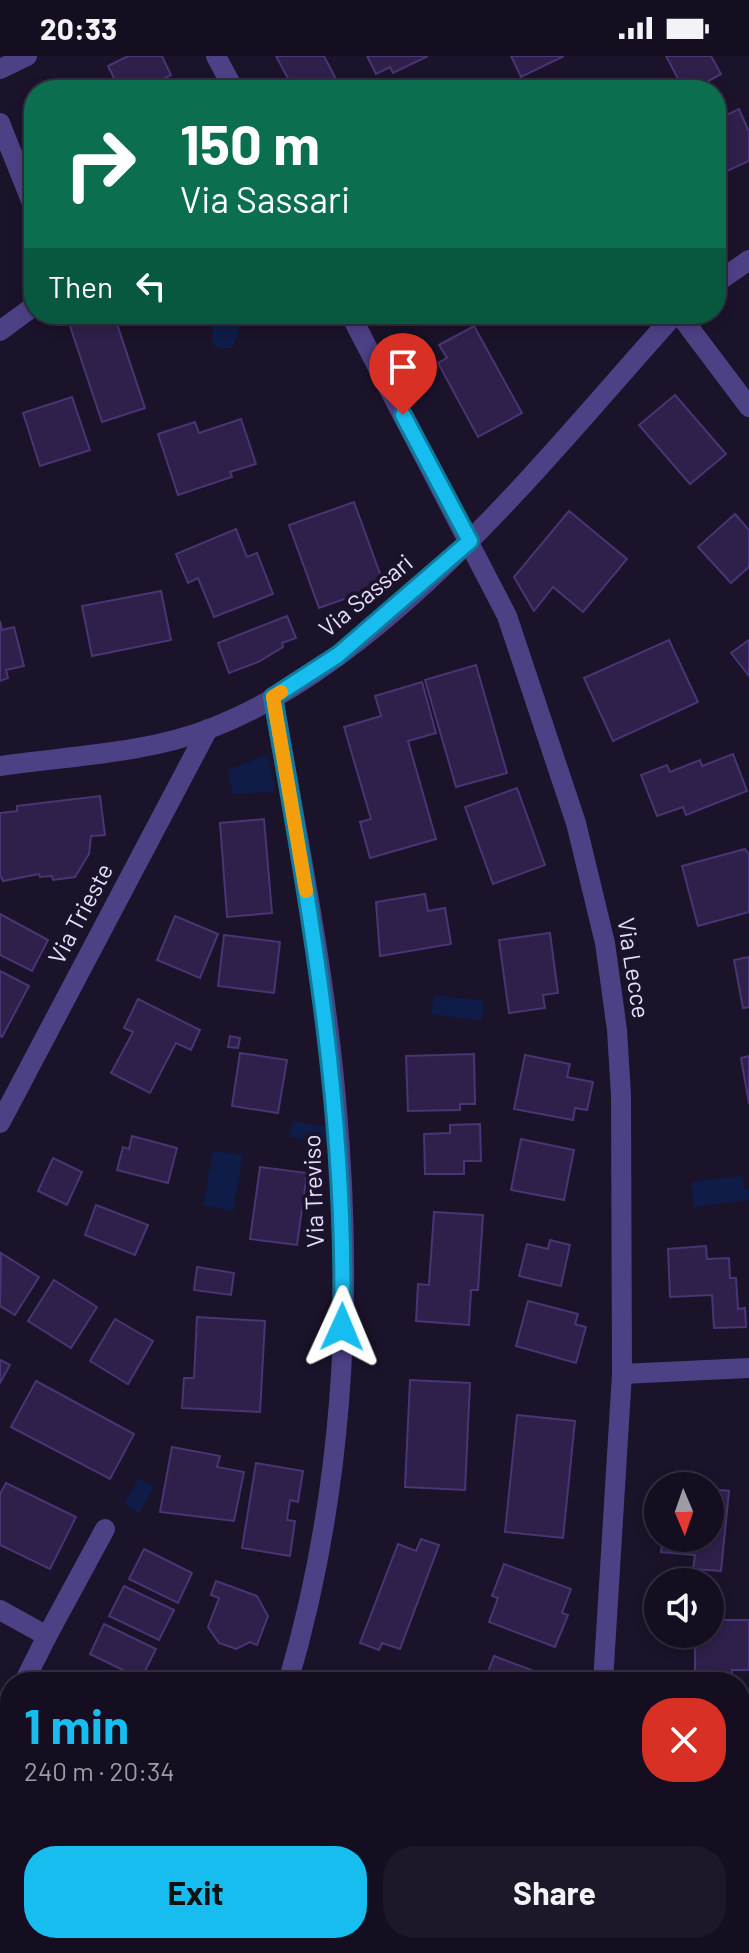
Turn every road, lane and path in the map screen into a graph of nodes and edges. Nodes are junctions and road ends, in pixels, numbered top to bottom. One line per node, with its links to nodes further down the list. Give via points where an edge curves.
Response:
1 (27, 56): 3 (street)
2 (216, 56): 4 (street)
3 (0, 69)
4 (229, 80)
5 (0, 123): 6 (street)
6 (24, 183)
7 (749, 260): 8 (street)
8 (726, 276)
9 (24, 313): 13 (street)
10 (355, 324): 15 (street, Via Lecce)
11 (668, 324): 15 (street, Via Sassari)
12 (685, 324): 14 (street)
13 (0, 331)
14 (749, 407)
15 (470, 541): 16 (street, Via Sassari, via 338,655); 21 (street, Via Lecce, via 525,663 586,857 605,943 621,1095)
16 (273, 697): 17 (street, Via Sassari); 26 (street, Via Treviso, via 327,1018 342,1199 342,1354 333,1477 313,1591)
17 (208, 729): 18 (street, Via Sassari, via 138,746); 19 (street, Via Trieste)
18 (0, 766)
19 (0, 1123)
20 (749, 1368): 21 (street)
21 (622, 1374): 27 (street, Via Lecce)
22 (105, 1529): 24 (street)
23 (0, 1610): 24 (street)
24 (47, 1636): 25 (street)
25 (29, 1672)
26 (291, 1672)
27 (604, 1672)

